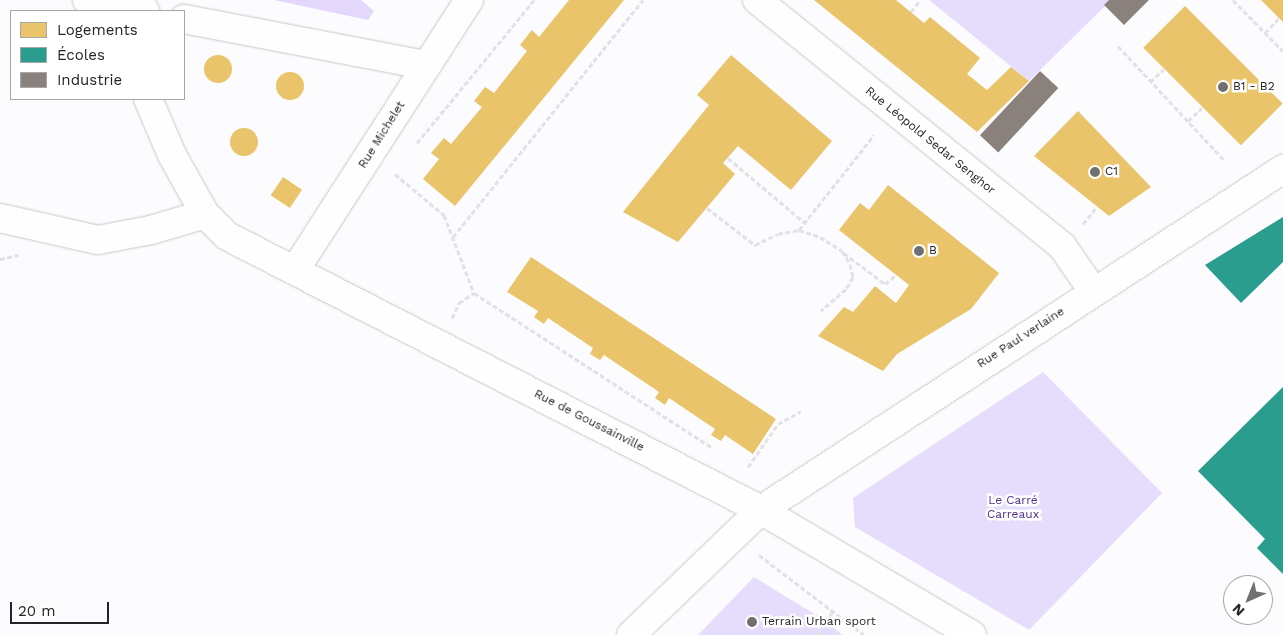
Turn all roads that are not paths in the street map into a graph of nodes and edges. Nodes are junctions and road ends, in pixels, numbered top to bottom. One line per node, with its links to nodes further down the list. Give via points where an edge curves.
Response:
1 (469, 0): 6 (street, Rue Michelet)
2 (757, 0): 12 (street, Rue Léopold Sedar Senghor, via 1062,246)
3 (104, 3): 4 (street)
4 (141, 10)
5 (185, 19): 6 (street)
6 (426, 66): 11 (street, Rue Michelet)
7 (148, 100): 9 (street, Rue de Goussainville, via 172,155)
8 (1283, 169): 12 (street, Rue Paul verlaine)
9 (205, 214): 10 (street, via 151,230 98,240); 11 (street, Rue de Goussainville, via 227,236)
10 (0, 218)
11 (295, 270): 13 (street, Rue de Goussainville)
12 (1093, 291): 13 (street, Rue Paul verlaine)
13 (761, 510): 14 (street, Rue Paul verlaine); 15 (street, Rue de Goussainville)
14 (632, 635)
15 (972, 635)

